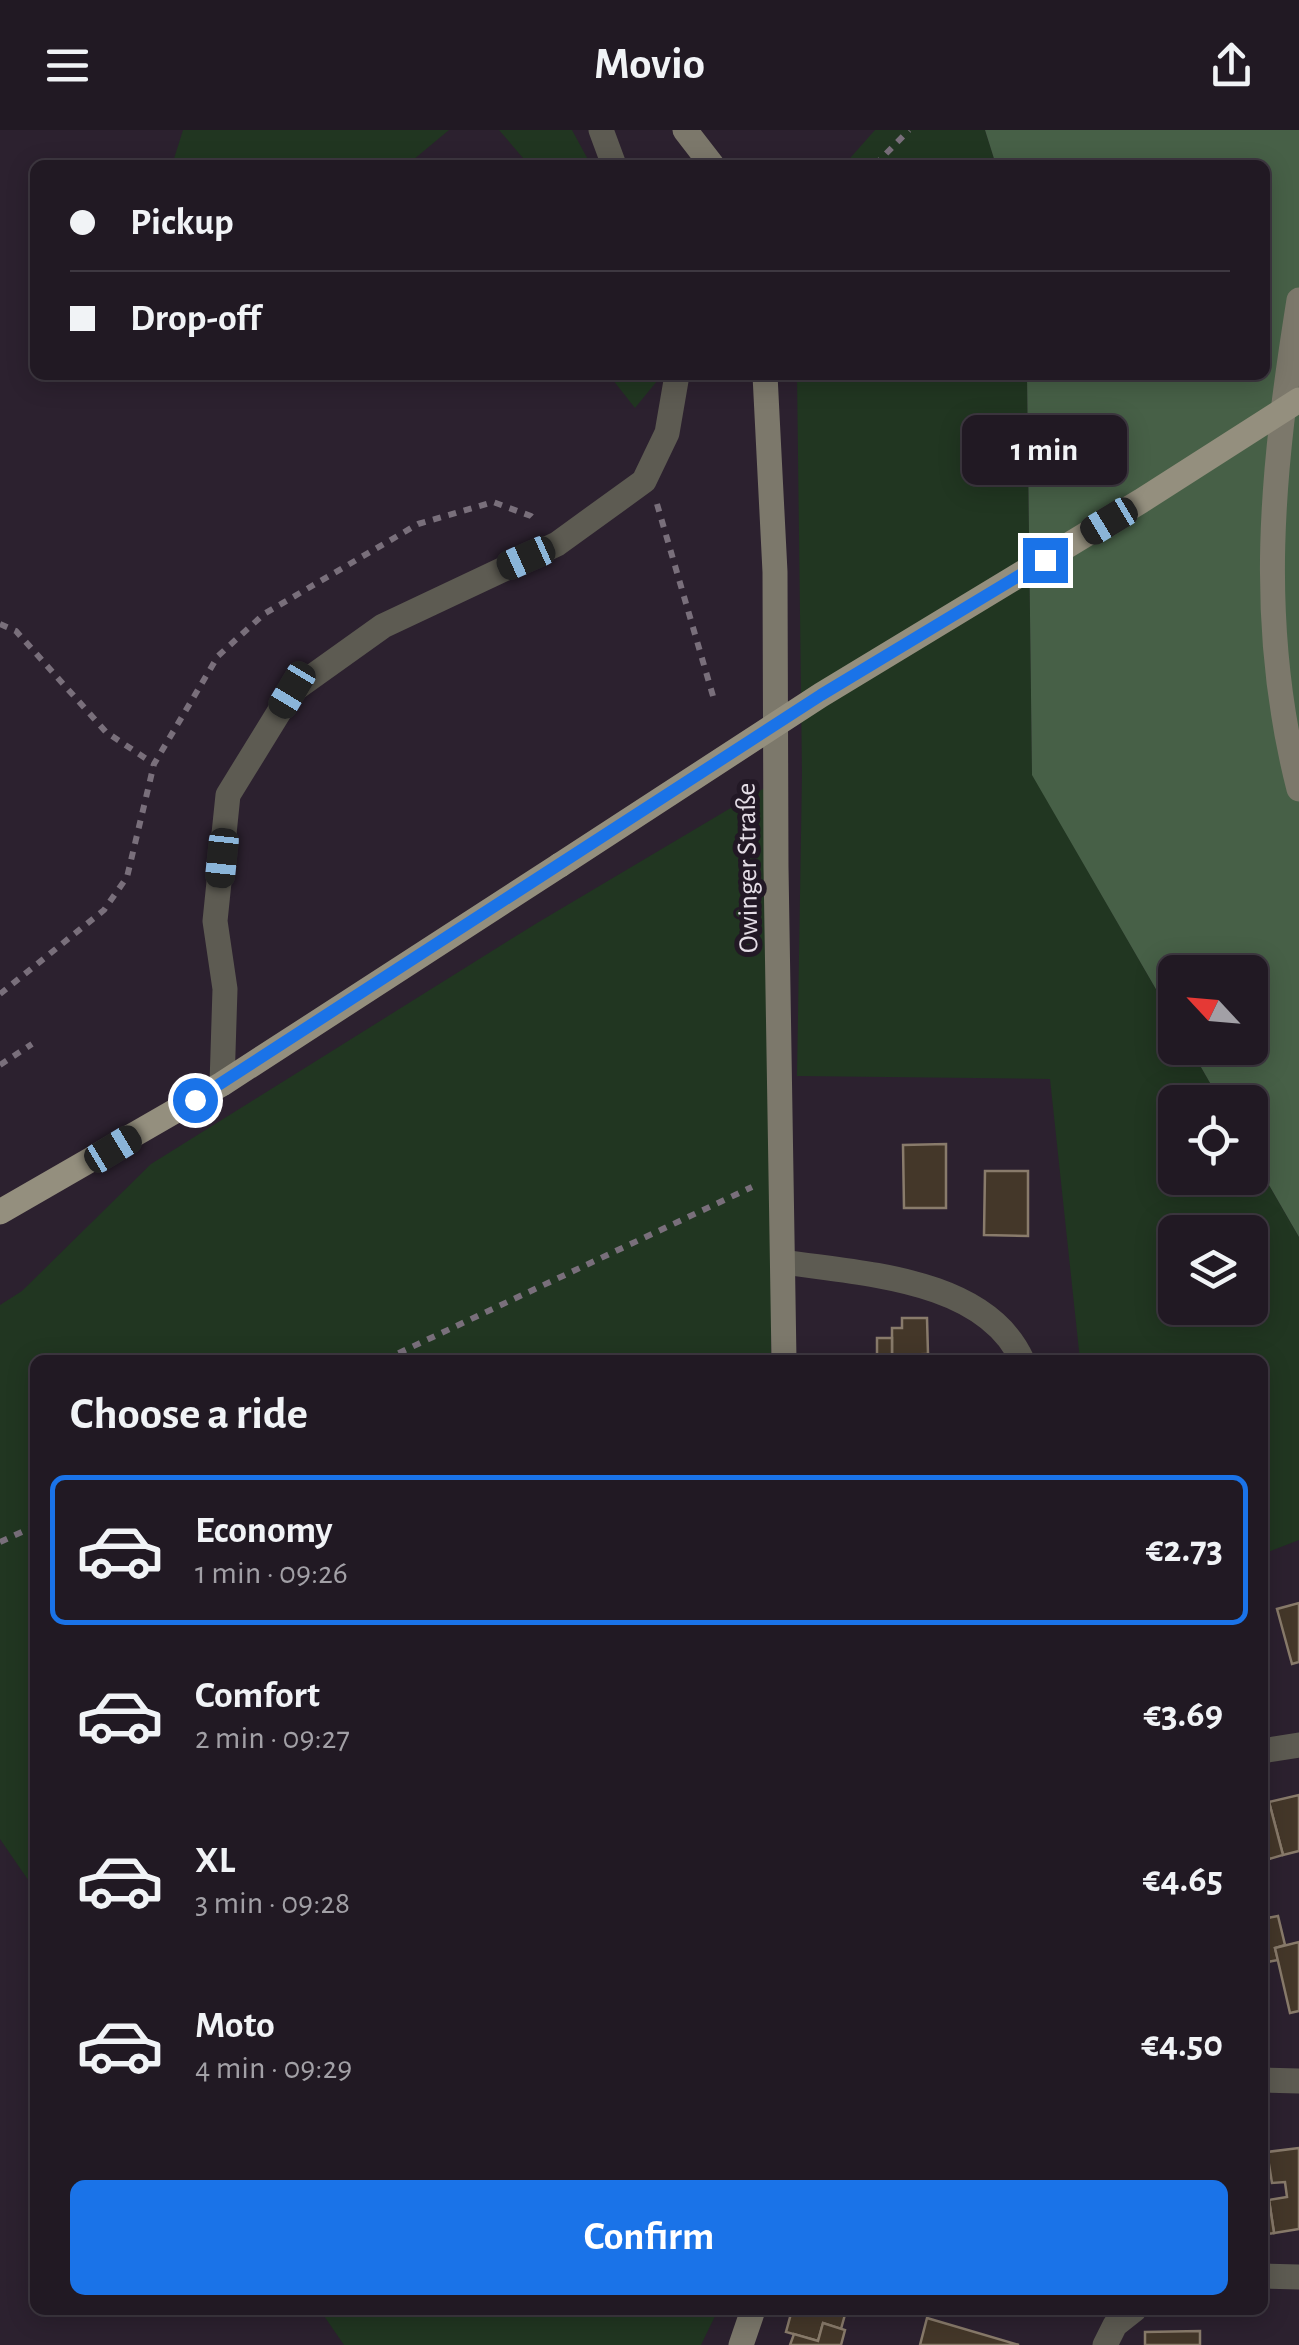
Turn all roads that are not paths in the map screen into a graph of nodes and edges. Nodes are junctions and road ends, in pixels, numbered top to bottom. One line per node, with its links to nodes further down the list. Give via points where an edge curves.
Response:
1 (601, 130): 3 (street)
2 (686, 130): 4 (street)
3 (612, 160)
4 (708, 160)
5 (1299, 300): 9 (street, via 1270,555 1272,634)
6 (676, 380): 10 (street, via 667,433 644,481 556,544 383,626 292,690 228,795 215,921 225,990)
7 (765, 380): 12 (street, Owinger Straße, via 775,572)
8 (1299, 400): 10 (main road, bridge, via 821,695)
9 (1299, 789)
10 (222, 1084): 11 (main road)
11 (0, 1212)
12 (784, 1262): 13 (street, Owinger Straße); 14 (street, via 948,1293 1011,1335)
13 (784, 1355)
14 (1020, 1355)
15 (1299, 1744): 16 (street)
16 (1268, 1749)
17 (1268, 2080): 18 (street)
18 (1299, 2080)
19 (751, 2315): 21 (street)
20 (1127, 2315): 22 (street, via 1114,2324)
21 (741, 2345)
22 (1105, 2345)

